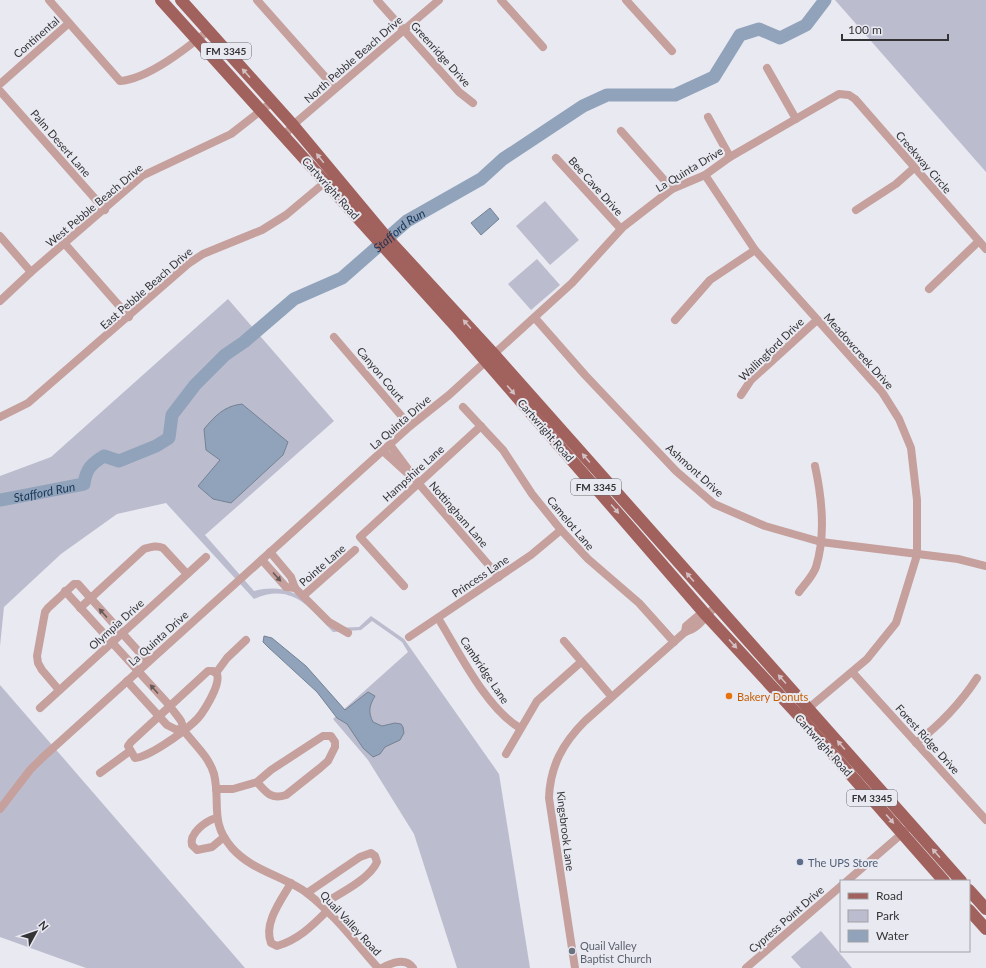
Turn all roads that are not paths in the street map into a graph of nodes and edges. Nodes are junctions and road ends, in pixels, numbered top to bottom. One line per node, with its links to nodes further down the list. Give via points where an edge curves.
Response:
1 (49, 0): 9 (street)
2 (161, 0): 12 (main road, Cartwright Road / FM 3345)
3 (181, 0): 11 (main road, Cartwright Road / FM 3345)
4 (257, 0): 17 (street)
5 (377, 0): 10 (street, Greenridge Drive)
6 (439, 0): 10 (street, North Pebble Beach Drive)
7 (501, 0): 13 (street)
8 (626, 0): 14 (street)
9 (69, 23): 12 (street, via 120,80 130,80 152,69); 16 (street, Continental)
10 (403, 29): 17 (street, North Pebble Beach Drive); 21 (street, Greenridge Drive, via 459,92)
11 (208, 31): 12 (street); 20 (main road, Cartwright Road / FM 3345, one-way to 11)
12 (196, 40): 22 (main road, Cartwright Road / FM 3345)
13 (543, 47)
14 (672, 51)
15 (767, 68): 24 (street)
16 (0, 84)
17 (335, 88): 25 (street, North Pebble Beach Drive)
18 (0, 91): 34 (street, Palm Desert Lane)
19 (844, 94): 24 (street, La Quinta Drive, via 839,94); 30 (street, Creekway Circle, via 855,99)
20 (272, 102): 22 (street, West Pebble Beach Drive); 25 (main road, Cartwright Road / FM 3345)
21 (473, 103)
22 (262, 112): 27 (main road, Cartwright Road / FM 3345); 34 (street, West Pebble Beach Drive, via 231,134 142,176)
23 (708, 118): 28 (street)
24 (796, 120): 28 (street, La Quinta Drive)
25 (293, 125): 27 (street, North Pebble Beach Drive); 32 (main road, Cartwright Road / FM 3345, one-way to 25)
26 (620, 131): 33 (street)
27 (284, 136): 32 (main road, Cartwright Road / FM 3345)
28 (730, 157): 31 (street, La Quinta Drive)
29 (556, 158): 36 (street, Bee Cave Drive)
30 (914, 168): 35 (street, via 896,184); 38 (street, Creekway Circle)
31 (705, 175): 33 (street, La Quinta Drive); 41 (street, Meadowcreek Drive)
32 (329, 179): 45 (street, East Pebble Beach Drive, via 286,215 262,230 203,254 188,264); 50 (main road, Cartwright Road / FM 3345)
33 (672, 189): 36 (street, La Quinta Drive)
34 (105, 210): 39 (street, West Pebble Beach Drive)
35 (856, 210)
36 (621, 229): 46 (street, La Quinta Drive, via 572,283)
37 (0, 236): 42 (street)
38 (979, 241): 40 (street, Creekway Circle); 43 (street)
39 (65, 244): 42 (street, West Pebble Beach Drive); 45 (street)
40 (986, 249)
41 (755, 250): 47 (street, via 710,280); 48 (street, Meadowcreek Drive)
42 (31, 272): 44 (street, West Pebble Beach Drive)
43 (929, 289)
44 (0, 301)
45 (129, 317): 53 (street, East Pebble Beach Drive, via 28,404)
46 (534, 318): 50 (street, La Quinta Drive); 61 (street, Ashmont Drive, via 676,471 714,504 765,526)
47 (675, 320)
48 (817, 320): 51 (street, Wallingford Drive, via 751,380); 64 (street, Meadowcreek Drive, via 882,392 899,419 911,448 917,500)
49 (334, 337): 54 (street, Canyon Court)
50 (489, 357): 54 (street, La Quinta Drive, via 449,395); 76 (main road, Cartwright Road / FM 3345, one-way to 50); 78 (main road, Cartwright Road / FM 3345, one-way to 78)
51 (741, 395)
52 (463, 407): 55 (street, Camelot Lane)
53 (0, 418)
54 (410, 426): 56 (street, La Quinta Drive)
55 (481, 426): 59 (street, Hampshire Lane); 60 (street, Camelot Lane, via 503,450 532,494)
56 (390, 445): 57 (street, La Quinta Drive); 59 (street, Nottingham Lane)
57 (383, 451): 59 (street, Nottingham Lane); 63 (street, La Quinta Drive)
58 (815, 466): 61 (street, via 819,484)
59 (419, 484): 69 (street, Nottingham Lane); 70 (street, Hampshire Lane, via 360,537)
60 (561, 530): 69 (street, Princess Lane); 85 (street, Camelot Lane, via 588,559 639,603)
61 (821, 542): 64 (street, Ashmont Drive); 73 (street, via 816,568)
62 (355, 550): 74 (street, Pointe Lane)
63 (270, 552): 66 (street, La Quinta Drive); 71 (street, via 292,577)
64 (918, 555): 67 (street, Ashmont Drive, via 958,559); 90 (street, Meadowcreek Drive, via 896,624)
65 (206, 557): 68 (street, Olympia Drive)
66 (262, 560): 71 (street, one-way to 71, via 286,587); 87 (street, La Quinta Drive)
67 (986, 566)
68 (187, 574): 75 (street, via 163,548 152,547 144,550); 81 (street, Olympia Drive)
69 (499, 577): 79 (street, Princess Lane)
70 (404, 586)
71 (296, 588): 74 (street)
72 (65, 591): 75 (street, via 78,584); 77 (street); 94 (street, via 45,612 37,656 42,670)
73 (799, 592)
74 (303, 596): 80 (street, via 329,622)
75 (90, 598): 77 (street); 81 (street, one-way to 75)
76 (716, 606): 78 (street, Kingsbrook Lane); 98 (main road, Cartwright Road / FM 3345, one-way to 76)
77 (80, 608): 86 (street)
78 (706, 615): 85 (street, Kingsbrook Lane, via 704,621); 100 (main road, Cartwright Road / FM 3345, one-way to 100)
79 (438, 618): 82 (street, Princess Lane); 101 (street, Cambridge Lane, via 470,671 500,712)
80 (348, 633)
81 (122, 634): 86 (street, Olympia Drive); 87 (street)
82 (409, 637)
83 (246, 640): 91 (street, via 227,658)
84 (564, 641): 88 (street)
85 (674, 642): 95 (street, Kingsbrook Lane)
86 (112, 643): 89 (street); 94 (street, Olympia Drive)
87 (148, 662): 89 (street, La Quinta Drive)
88 (581, 662): 95 (street); 101 (street, via 536,701)
89 (138, 671): 93 (street, La Quinta Drive); 96 (street, one-way to 89)
90 (853, 673): 98 (street, Meadowcreek Drive); 103 (street, Forest Ridge Drive)
91 (216, 674): 96 (street, via 208,671); 102 (street, via 218,685 194,722)
92 (977, 678): 103 (street, via 964,698 941,723)
93 (127, 681): 99 (street); 109 (street, La Quinta Drive, via 30,770)
94 (60, 690): 97 (street, Olympia Drive)
95 (611, 696): 128 (street, Kingsbrook Lane, via 574,732 558,756 549,783 553,828)
96 (170, 706): 99 (street); 102 (street, via 181,721)
97 (40, 708)
98 (808, 708): 100 (street, Meadowcreek Drive); 112 (main road, Cartwright Road / FM 3345, one-way to 98)
99 (159, 716): 102 (street, via 167,725); 104 (street, via 131,742 128,746)
100 (799, 716): 112 (main road, Cartwright Road / FM 3345, one-way to 112)
101 (520, 728): 105 (street)
102 (183, 730): 104 (street, via 140,758 135,758); 108 (street, via 210,764)
103 (916, 743): 110 (street, Forest Ridge Drive)
104 (130, 751): 106 (street)
105 (506, 754)
106 (100, 773)
107 (258, 782): 107 (street, via 270,796 286,796 328,761 335,747 334,739 331,736 323,736 271,770); 108 (street, via 232,789)
108 (216, 789): 111 (street)
109 (0, 809)
110 (984, 814)
111 (216, 818): 113 (street, Quail Valley Road); 113 (street, via 209,820 197,831 191,840 192,845 197,850 207,849)
112 (907, 829): 114 (street); 115 (main road, Cartwright Road / FM 3345); 116 (main road, Cartwright Road / FM 3345, one-way to 112)
113 (224, 837): 117 (street, Quail Valley Road, via 240,856)
114 (848, 880)
115 (943, 880)
116 (960, 880)
117 (291, 883): 120 (street, Quail Valley Road); 121 (street, via 272,918 268,930 271,943 277,946 297,937)
118 (840, 887): 129 (street, Cypress Point Drive)
119 (970, 891): 122 (main road)
120 (307, 893): 121 (street, Quail Valley Road); 121 (street, via 360,857 370,853 375,856 377,862 363,878)
121 (324, 908): 125 (street, Quail Valley Road)
122 (986, 909)
123 (970, 911): 124 (main road)
124 (986, 929)
125 (378, 968)
126 (382, 968): 127 (street, via 389,964 404,962)
127 (413, 968)
128 (575, 968)
129 (746, 968)

